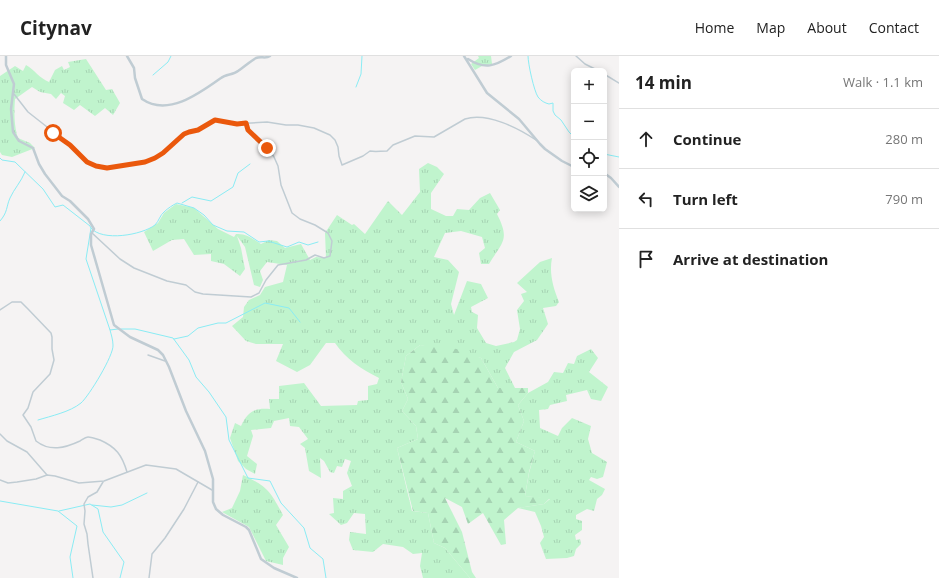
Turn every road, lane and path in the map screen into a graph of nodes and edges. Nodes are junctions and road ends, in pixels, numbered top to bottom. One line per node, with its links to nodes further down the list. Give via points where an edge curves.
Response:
1 (6, 56): 10 (street, via 6,65 14,84)
2 (127, 56): 3 (street, via 134,66 142,99 149,103 168,106 208,88 221,77 238,71 257,58)
3 (270, 56)
4 (511, 56): 6 (street, via 488,66 475,64)
5 (576, 56): 7 (street)
6 (465, 57): 12 (street, via 487,93 519,119)
7 (593, 68)
8 (607, 76): 9 (street)
9 (619, 83)
10 (14, 94): 11 (street, via 28,112 87,162 103,168 145,162 155,158 189,132 215,120); 16 (street, via 13,132 19,140 33,148 45,174 62,196 88,219 94,228)
11 (246, 123): 12 (street, via 267,122 321,130 335,140 343,165 370,150 387,151 393,145 415,136 434,137 470,117 482,117 504,124); 16 (street, via 248,130 272,152 292,213 328,233 332,241 330,256 324,258 314,255 306,260 278,265 259,293 251,297 203,294 186,285 167,281 134,268 120,259)
12 (536, 141): 13 (street)
13 (571, 166)
14 (607, 176): 15 (street)
15 (619, 187)
16 (92, 233): 19 (street, via 91,245 114,325 130,337 158,350)
17 (0, 310): 21 (street, via 12,302 20,302 51,333 54,360 52,370 33,392 23,415 36,441 61,448 87,437 97,439 113,448 122,457)
18 (148, 356): 19 (street)
19 (167, 362): 26 (street, via 205,451 212,476)
20 (0, 434): 22 (street, via 27,452)
21 (127, 472): 24 (street); 25 (street, via 150,465 176,469)
22 (48, 475): 23 (street, via 18,482 8,483); 24 (street, via 78,482)
23 (0, 480)
24 (104, 481): 27 (street, via 97,492 88,496 84,504 84,524)
25 (198, 482): 26 (street); 28 (street, via 184,509 152,554)
26 (212, 490): 29 (street, via 213,502 219,511 249,530 261,559)
27 (93, 578)
28 (149, 578)
29 (297, 578)

